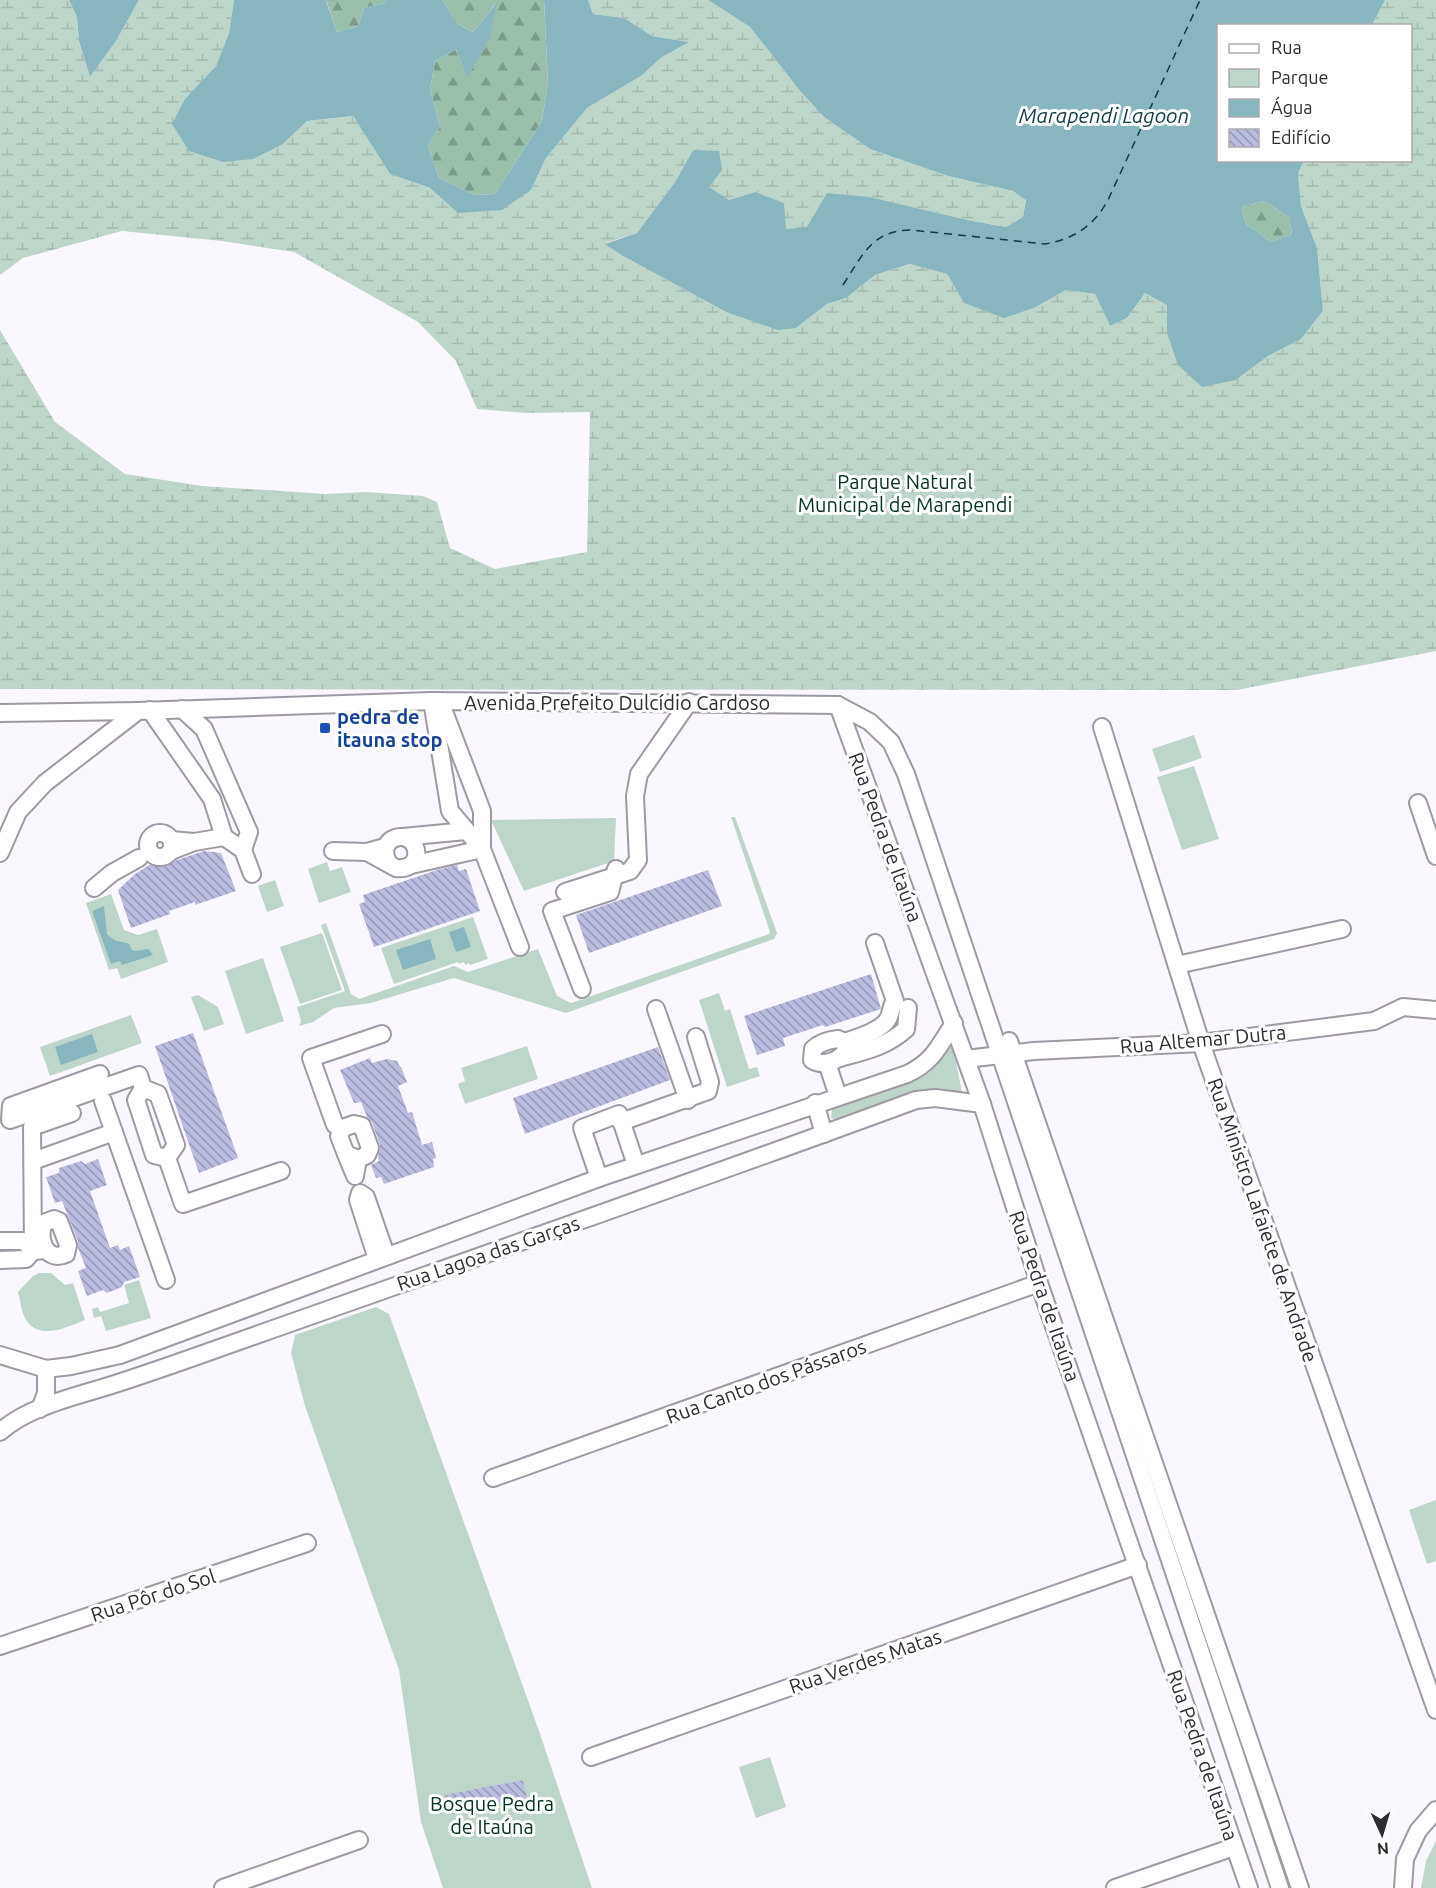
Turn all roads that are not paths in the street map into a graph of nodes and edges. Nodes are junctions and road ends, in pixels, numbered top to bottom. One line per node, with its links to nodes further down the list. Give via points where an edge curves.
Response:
1 (436, 701): 2 (street, Avenida Prefeito Dulcídio Cardoso); 4 (street, Avenida Prefeito Dulcídio Cardoso); 13 (street, via 450,811); 16 (street, via 482,811)
2 (687, 702): 3 (street, Avenida Prefeito Dulcídio Cardoso); 23 (street, via 639,774 635,796 638,860 630,871)
3 (838, 705): 7 (street, Avenida Prefeito Dulcídio Cardoso); 35 (street, Rua Pedra de Itaúna)
4 (182, 708): 5 (street, Avenida Prefeito Dulcídio Cardoso); 10 (street, via 204,729)
5 (144, 711): 6 (street, Avenida Prefeito Dulcídio Cardoso); 11 (street); 19 (street, via 45,783 18,812)
6 (0, 713)
7 (870, 722): 40 (street, Rua Pedra de Itaúna, via 891,742 906,774)
8 (889, 726): 40 (street, via 914,767)
9 (1102, 727): 30 (street, Rua Ministro Lafaiete de Andrade)
10 (231, 790): 11 (street); 17 (street, via 249,832)
11 (212, 799): 14 (street)
12 (1418, 803): 21 (street)
13 (466, 831): 15 (street); 16 (street)
14 (224, 837): 17 (street); 25 (street, via 171,845 165,856 147,853)
15 (403, 837): 20 (street, via 392,839); 22 (street, via 417,851)
16 (482, 849): 22 (street); 29 (street)
17 (243, 850): 24 (street)
18 (333, 851): 20 (street)
19 (0, 854)
20 (387, 855): 22 (street, via 396,868)
21 (1436, 856)
22 (411, 865)
23 (615, 872): 26 (street); 31 (street, via 610,892 552,911)
24 (252, 874)
25 (94, 888)
26 (564, 889)
27 (1342, 929): 30 (street)
28 (875, 943): 39 (street, via 895,1001 890,1017)
29 (520, 947)
30 (1177, 965): 38 (street, Rua Ministro Lafaiete de Andrade)
31 (582, 989)
32 (656, 1009): 45 (street)
33 (905, 1009): 39 (street, via 906,1029 895,1040)
34 (1436, 1010): 38 (street, Rua Altemar Dutra, via 1403,1007 1374,1021)
35 (954, 1023): 41 (street, Rua Pedra de Itaúna); 44 (street, Rua Lagoa das Garças, via 932,1058 921,1067)
36 (382, 1034): 51 (street, via 311,1058)
37 (693, 1039): 45 (street, via 710,1082 708,1091)
38 (1201, 1043): 40 (street, Rua Altemar Dutra); 79 (street, Rua Ministro Lafaiete de Andrade)
39 (839, 1054): 44 (street)
40 (1007, 1054): 41 (street, Rua Altemar Dutra); 87 (street, Rua Pedra de Itaúna); 88 (street)
41 (966, 1059): 48 (street, Rua Pedra de Itaúna)
42 (100, 1074): 43 (street, via 11,1106 9,1120 139,1075)
43 (144, 1088): 55 (street, via 158,1094 176,1145); 55 (street, via 136,1100 154,1155)
44 (843, 1094): 47 (street, Rua Lagoa das Garças)
45 (687, 1096): 50 (street)
46 (103, 1101): 52 (street)
47 (814, 1104): 53 (street); 57 (street, Rua Lagoa das Garças)
48 (982, 1104): 53 (street, Rua Lagoa das Garças, via 925,1098); 68 (street, Rua Pedra de Itaúna)
49 (72, 1113): 56 (street, via 32,1127)
50 (620, 1118): 57 (street); 59 (street, via 582,1128)
51 (339, 1130): 54 (street); 54 (street, via 354,1124 362,1126 370,1148 368,1155)
52 (114, 1132): 56 (street); 67 (street)
53 (824, 1134): 72 (street, Rua Lagoa das Garças)
54 (352, 1157): 65 (street)
55 (167, 1158): 58 (street, via 183,1204)
56 (33, 1161): 60 (street)
57 (636, 1165): 59 (street, Rua Lagoa das Garças)
58 (281, 1171)
59 (599, 1178): 65 (street, Rua Lagoa das Garças)
60 (33, 1194): 61 (street); 62 (street); 64 (street)
61 (54, 1220): 62 (street, via 44,1223); 64 (street, via 59,1221 63,1230 68,1245 66,1254 53,1257)
62 (41, 1234): 64 (street)
63 (0, 1241): 64 (street, via 24,1241)
64 (39, 1250): 66 (street, via 26,1259)
65 (382, 1257): 70 (street, Rua Lagoa das Garças)
66 (0, 1260)
67 (166, 1280)
68 (1039, 1283): 75 (street, Rua Canto dos Pássaros); 77 (street, Rua Pedra de Itaúna)
69 (0, 1355): 71 (street, Rua Lagoa das Garças)
70 (120, 1355): 71 (street, Rua Lagoa das Garças); 72 (street)
71 (46, 1369): 73 (street, via 46,1393)
72 (129, 1380): 73 (street, Rua Lagoa das Garças)
73 (40, 1409): 74 (street, Rua Lagoa das Garças, via 12,1421)
74 (0, 1432)
75 (493, 1478)
76 (307, 1544): 78 (street, Rua Pôr do Sol)
77 (1138, 1566): 80 (street, Rua Verdes Matas); 83 (street, Rua Pedra de Itaúna)
78 (0, 1646)
79 (1436, 1710)
80 (591, 1757)
81 (1436, 1810): 89 (street, via 1418,1831 1405,1859)
82 (358, 1840): 84 (street)
83 (1234, 1847): 85 (street); 86 (street, Rua Pedra de Itaúna)
84 (223, 1888)
85 (1115, 1888)
86 (1249, 1888)
87 (1280, 1888)
88 (1300, 1888)
89 (1403, 1888)

